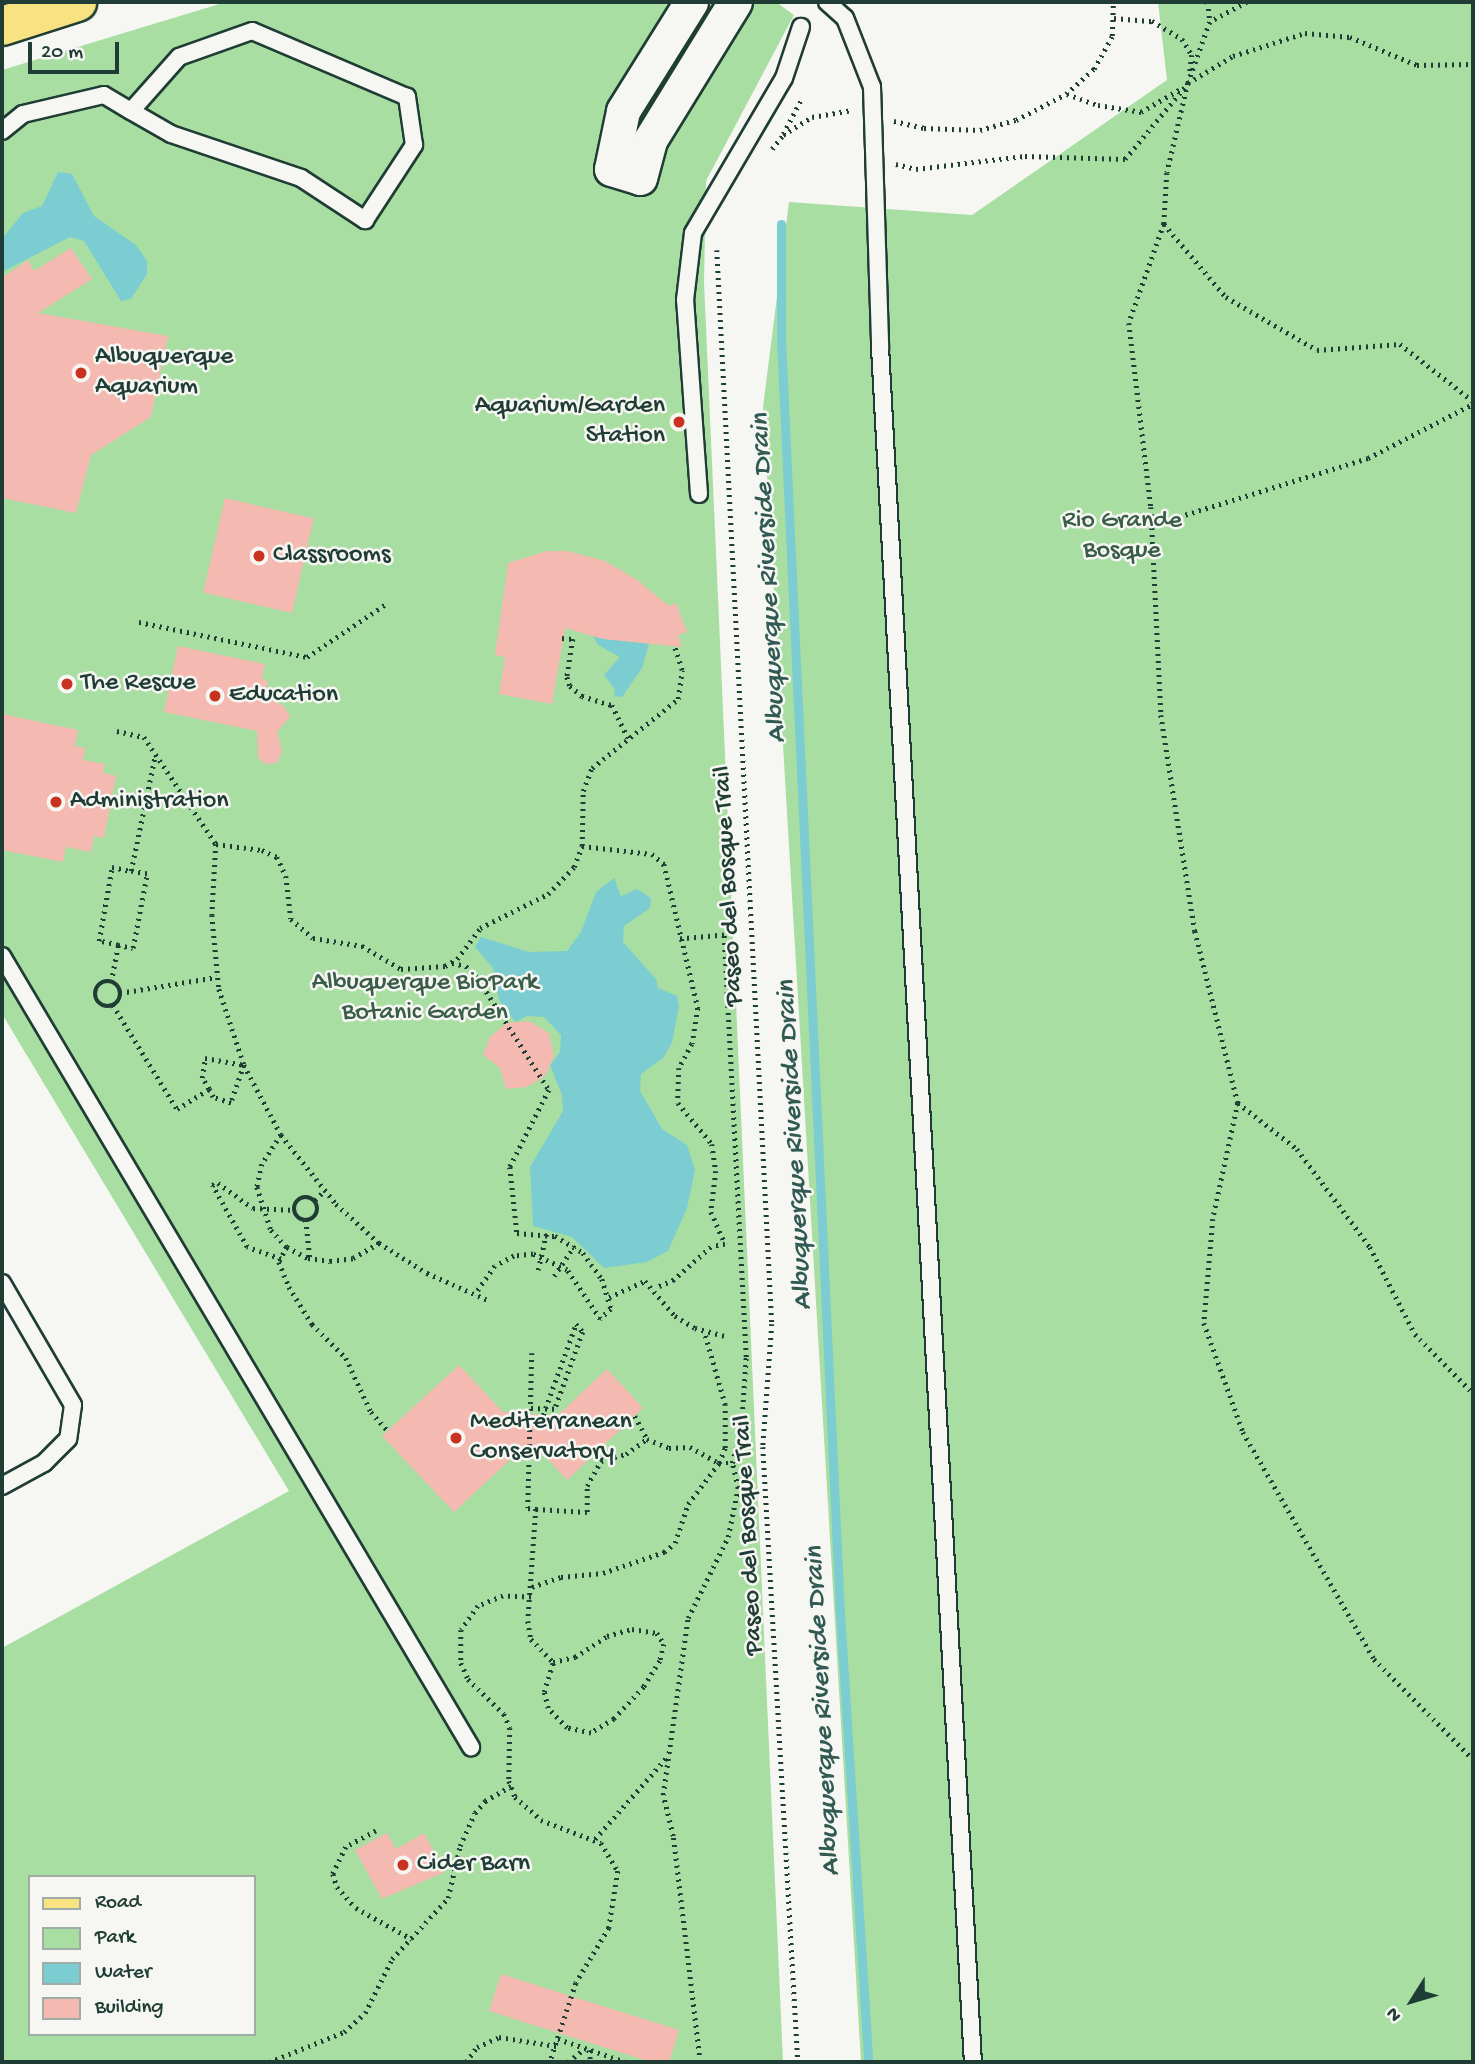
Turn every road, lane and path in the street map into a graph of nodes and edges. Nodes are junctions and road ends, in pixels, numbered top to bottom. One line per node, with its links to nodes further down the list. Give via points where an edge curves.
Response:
1 (76, 2): 10 (main road)
2 (735, 2): 7 (street, via 650,141 640,178 611,169 623,111)
3 (827, 2): 16 (lane, via 845,18 872,88)
4 (1112, 2): 8 (path)
5 (1208, 2): 9 (path)
6 (1247, 2): 9 (path)
7 (682, 9)
8 (1114, 18): 13 (path, via 1152,21 1182,39 1192,55); 14 (path, via 1112,36 1094,69)
9 (1210, 22): 13 (path)
10 (2, 26)
11 (801, 27): 23 (lane, via 784,78 693,233 685,300)
12 (1473, 64): 13 (path, via 1417,65 1350,37 1305,33 1233,55)
13 (1188, 83): 14 (path, via 1142,112); 19 (path, via 1125,159 1025,156 916,169); 20 (path, via 1167,173)
14 (1066, 94): 16 (path, via 1016,120 980,130 924,128)
15 (131, 111): 15 (lane, via 171,134 301,178 365,220 414,145 407,97 253,31 179,57); 17 (lane, via 104,96 23,114)
16 (873, 116): 18 (path, via 851,110 812,117 783,135); 19 (lane)
17 (2, 131)
18 (765, 157)
19 (874, 159): 104 (lane, via 881,361)
20 (1164, 224): 22 (path, via 1226,297 1317,350 1400,344); 24 (path, via 1129,323)
21 (718, 240): 103 (path, Paseo del Bosque Trail, via 772,1324 763,1447)
22 (1473, 402): 24 (path, via 1368,458)
23 (699, 494)
24 (1152, 524): 45 (path, via 1161,715 1195,931)
25 (386, 604): 26 (path, via 307,657)
26 (139, 622)
27 (562, 638): 30 (path, via 573,639 567,677 570,686 582,696 612,705)
28 (674, 646): 30 (path, via 682,670 678,699)
29 (117, 731): 31 (path, via 144,737)
30 (628, 738): 33 (path, via 599,759 586,779)
31 (156, 755): 32 (path); 34 (path)
32 (216, 844): 38 (path, via 261,850 277,857 286,876 291,919 313,938 362,946 401,969); 39 (path, via 212,915)
33 (582, 846): 35 (path, via 658,858 667,871); 38 (path, via 574,867 548,894 480,928)
34 (131, 871): 36 (path, via 147,874 133,948); 36 (path, via 112,867 107,892 99,941)
35 (679, 939): 63 (path, via 698,1008 692,1044 678,1068 678,1103 712,1144 716,1171 711,1212 725,1244 711,1247 674,1280); 79 (path, via 724,935 746,1357 741,1430)
36 (118, 945): 40 (path)
37 (2, 956): 85 (lane)
38 (452, 963): 52 (path, via 466,966 479,980 548,1084 549,1095 517,1147 510,1176 517,1233)
39 (217, 976): 41 (path); 43 (path)
40 (111, 982): 41 (path); 42 (path, via 99,984 95,995 101,1005)
41 (120, 993): 42 (path)
42 (113, 1005): 44 (path, via 177,1109)
43 (244, 1065): 44 (path, via 231,1103 213,1097); 44 (path, via 205,1058 202,1078); 46 (path)
44 (209, 1089)
45 (1238, 1103): 70 (path, via 1297,1149 1370,1247 1415,1334); 87 (path, via 1213,1219 1204,1323 1243,1432 1374,1659)
46 (281, 1135): 47 (path); 49 (path, via 262,1164 257,1187)
47 (324, 1191): 48 (path); 53 (path)
48 (315, 1200): 50 (path, via 302,1198); 51 (path, via 317,1213)
49 (261, 1209): 50 (path); 55 (path, via 271,1230); 58 (path, via 218,1183 212,1185 247,1247)
50 (295, 1210): 51 (path)
51 (306, 1220): 57 (path)
52 (546, 1234): 54 (path); 56 (path)
53 (379, 1243): 57 (path, via 353,1258); 64 (path, via 410,1265)
54 (574, 1245): 59 (path); 65 (path, via 591,1261)
55 (287, 1247): 57 (path); 58 (path)
56 (541, 1255): 59 (path); 60 (path); 64 (path, via 505,1260 488,1273)
57 (311, 1258)
58 (281, 1259): 74 (path, via 282,1275 304,1312 346,1358 371,1412)
59 (561, 1265): 61 (path); 65 (path, via 600,1319 610,1313)
60 (538, 1269)
61 (554, 1276)
62 (2, 1283): 80 (lane, via 73,1405 68,1440 44,1463)
63 (656, 1287)
64 (475, 1294): 66 (path)
65 (609, 1297): 67 (path, via 645,1281 676,1316)
66 (490, 1301)
67 (704, 1332): 68 (path); 78 (path, via 725,1405)
68 (725, 1336)
69 (532, 1353): 71 (path)
70 (1473, 1394)
71 (531, 1408): 72 (path, bridge, via 555,1409 583,1332 576,1324); 81 (path, via 528,1508)
72 (544, 1415)
73 (635, 1416): 75 (path)
74 (388, 1431)
75 (647, 1439): 77 (path, via 626,1454); 78 (path, via 669,1448 690,1447)
76 (597, 1452): 77 (path)
77 (603, 1459): 81 (path, via 587,1486 587,1512)
78 (719, 1463): 79 (path); 82 (path, via 688,1504 669,1548 603,1573 561,1577)
79 (732, 1463): 86 (path, via 738,1488 728,1537 688,1618)
80 (2, 1486)
81 (536, 1509): 82 (path)
82 (532, 1587): 83 (path)
83 (531, 1597): 84 (path, via 531,1639); 88 (path, via 503,1595 478,1606 464,1623 458,1645 468,1679 503,1714 510,1728)
84 (553, 1662): 84 (path, via 575,1657 607,1636 632,1629 657,1633 664,1644 660,1661 644,1687 614,1719 591,1733 567,1728 548,1708 544,1692)
85 (471, 1747)
86 (669, 1756): 90 (path); 102 (path, via 663,1795 673,1836)
87 (1473, 1759)
88 (511, 1786): 90 (path, via 515,1797 541,1820); 91 (path, via 485,1801 475,1814 460,1846 448,1898)
89 (376, 1831): 91 (path, via 346,1847 332,1874 346,1900)
90 (595, 1839): 92 (path, via 610,1851 618,1871 613,1910 604,1942 576,1983)
91 (412, 1939): 96 (path, via 384,1970 356,2023)
92 (558, 2039): 93 (path); 94 (path)
93 (556, 2046): 97 (path, via 499,2038 477,2047); 98 (path)
94 (587, 2049): 95 (path); 99 (path); 100 (path)
95 (613, 2060): 101 (path)
96 (269, 2062)
97 (466, 2062)
98 (550, 2062)
99 (568, 2062)
100 (591, 2062)
101 (626, 2062)
102 (700, 2062)
103 (798, 2062)
104 (973, 2062)

